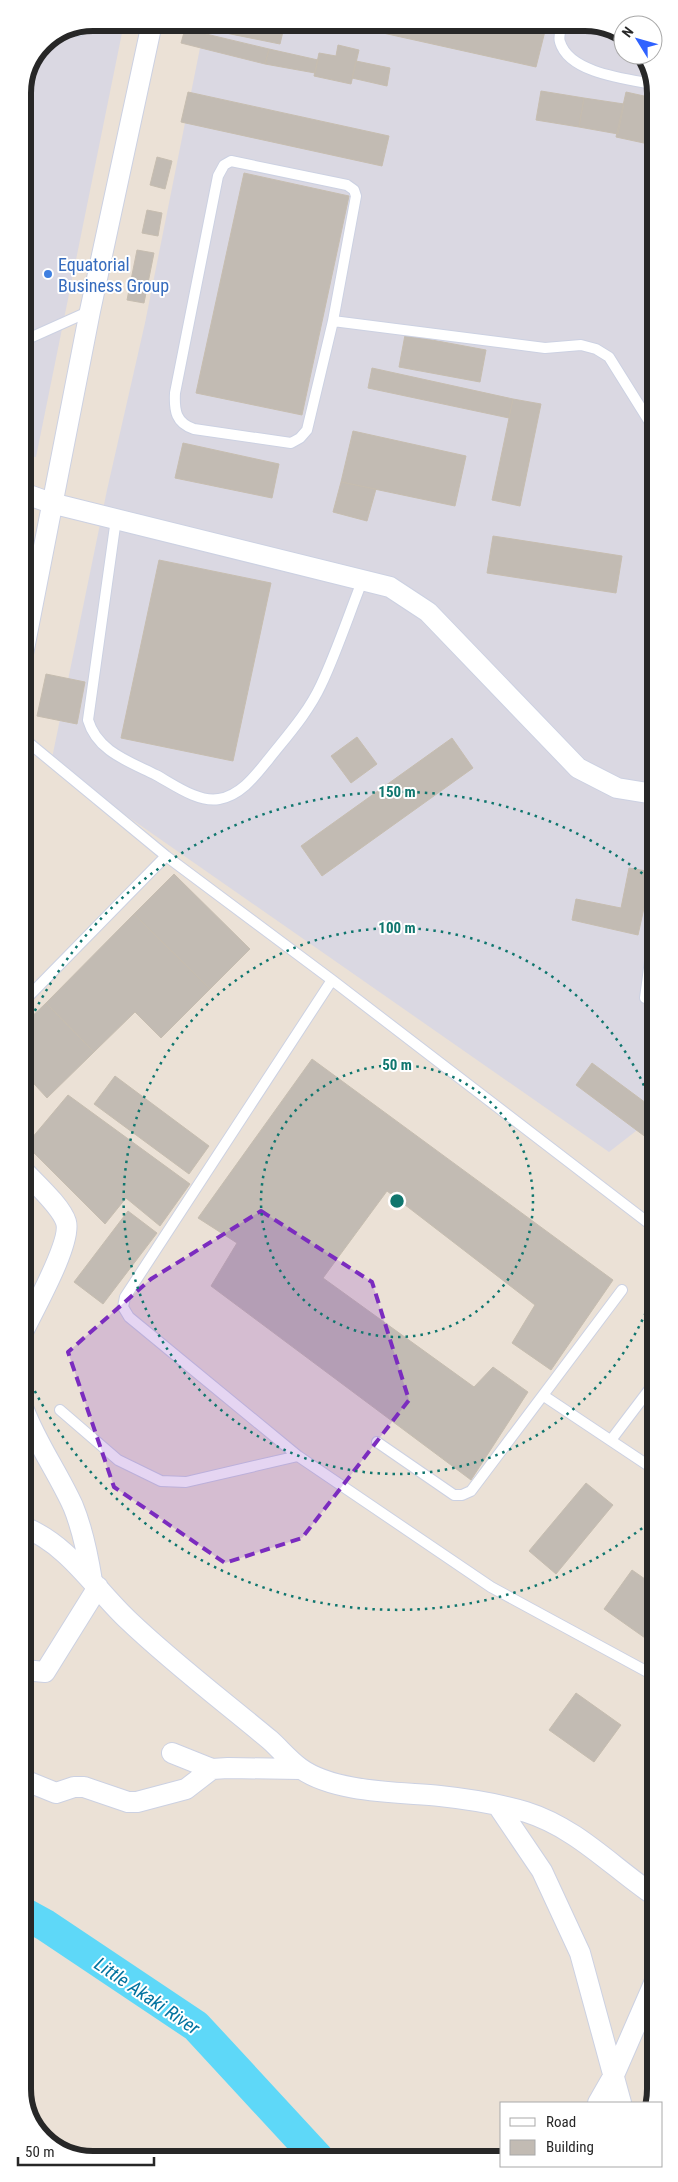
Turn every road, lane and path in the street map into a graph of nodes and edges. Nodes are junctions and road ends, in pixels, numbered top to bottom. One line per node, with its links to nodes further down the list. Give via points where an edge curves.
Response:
1 (150, 31): 4 (street)
2 (561, 31): 3 (lane, via 559,40 566,54 576,63 603,74)
3 (646, 83)
4 (90, 311): 6 (lane); 9 (street)
5 (334, 321): 5 (lane, via 307,430 300,438 291,443 194,429 184,426 178,418 174,408 175,392 218,176 224,165 231,161 244,162 347,185 354,190 356,196); 7 (lane, via 545,348 581,345 596,349 609,357)
6 (31, 337)
7 (647, 418)
8 (31, 496): 9 (street)
9 (51, 503): 10 (street); 12 (street)
10 (116, 519): 11 (street); 11 (lane, via 88,720 99,743 114,754 201,798 218,799 234,794 250,781 296,726 320,686)
11 (363, 579): 14 (street, via 390,587 428,612 578,768 617,788)
12 (31, 611)
13 (31, 745): 15 (lane)
14 (647, 793)
15 (166, 856): 16 (lane); 18 (lane)
16 (332, 980): 21 (lane); 30 (lane, via 125,1296 123,1308 129,1318)
17 (647, 990): 19 (lane)
18 (31, 994)
19 (646, 998)
20 (31, 1179): 23 (street, via 59,1210 66,1223 66,1234 62,1250)
21 (647, 1223)
22 (622, 1290): 25 (lane)
23 (31, 1315)
24 (647, 1393): 28 (lane)
25 (544, 1396): 28 (lane); 29 (lane, via 471,1491 462,1495 454,1495)
26 (60, 1410): 30 (lane, via 118,1460 161,1480 186,1482)
27 (31, 1428): 33 (street, via 73,1507)
28 (611, 1440): 31 (lane)
29 (377, 1442)
30 (298, 1456): 35 (lane, via 490,1587)
31 (647, 1465)
32 (31, 1531): 33 (street, via 62,1551)
33 (95, 1584): 34 (street, via 45,1672); 38 (street, via 125,1618 174,1663)
34 (31, 1671)
35 (647, 1672)
36 (172, 1753): 37 (street)
37 (212, 1769): 38 (street); 39 (street, via 186,1789 137,1802 84,1787 56,1793)
38 (301, 1769): 40 (street, via 332,1783)
39 (31, 1783)
40 (498, 1806): 41 (street, via 526,1812 564,1827); 43 (street, via 542,1871 580,1953)
41 (647, 1890)
42 (647, 1999): 43 (street)
43 (614, 2074): 44 (street); 45 (street)
44 (599, 2102)
45 (622, 2102)

